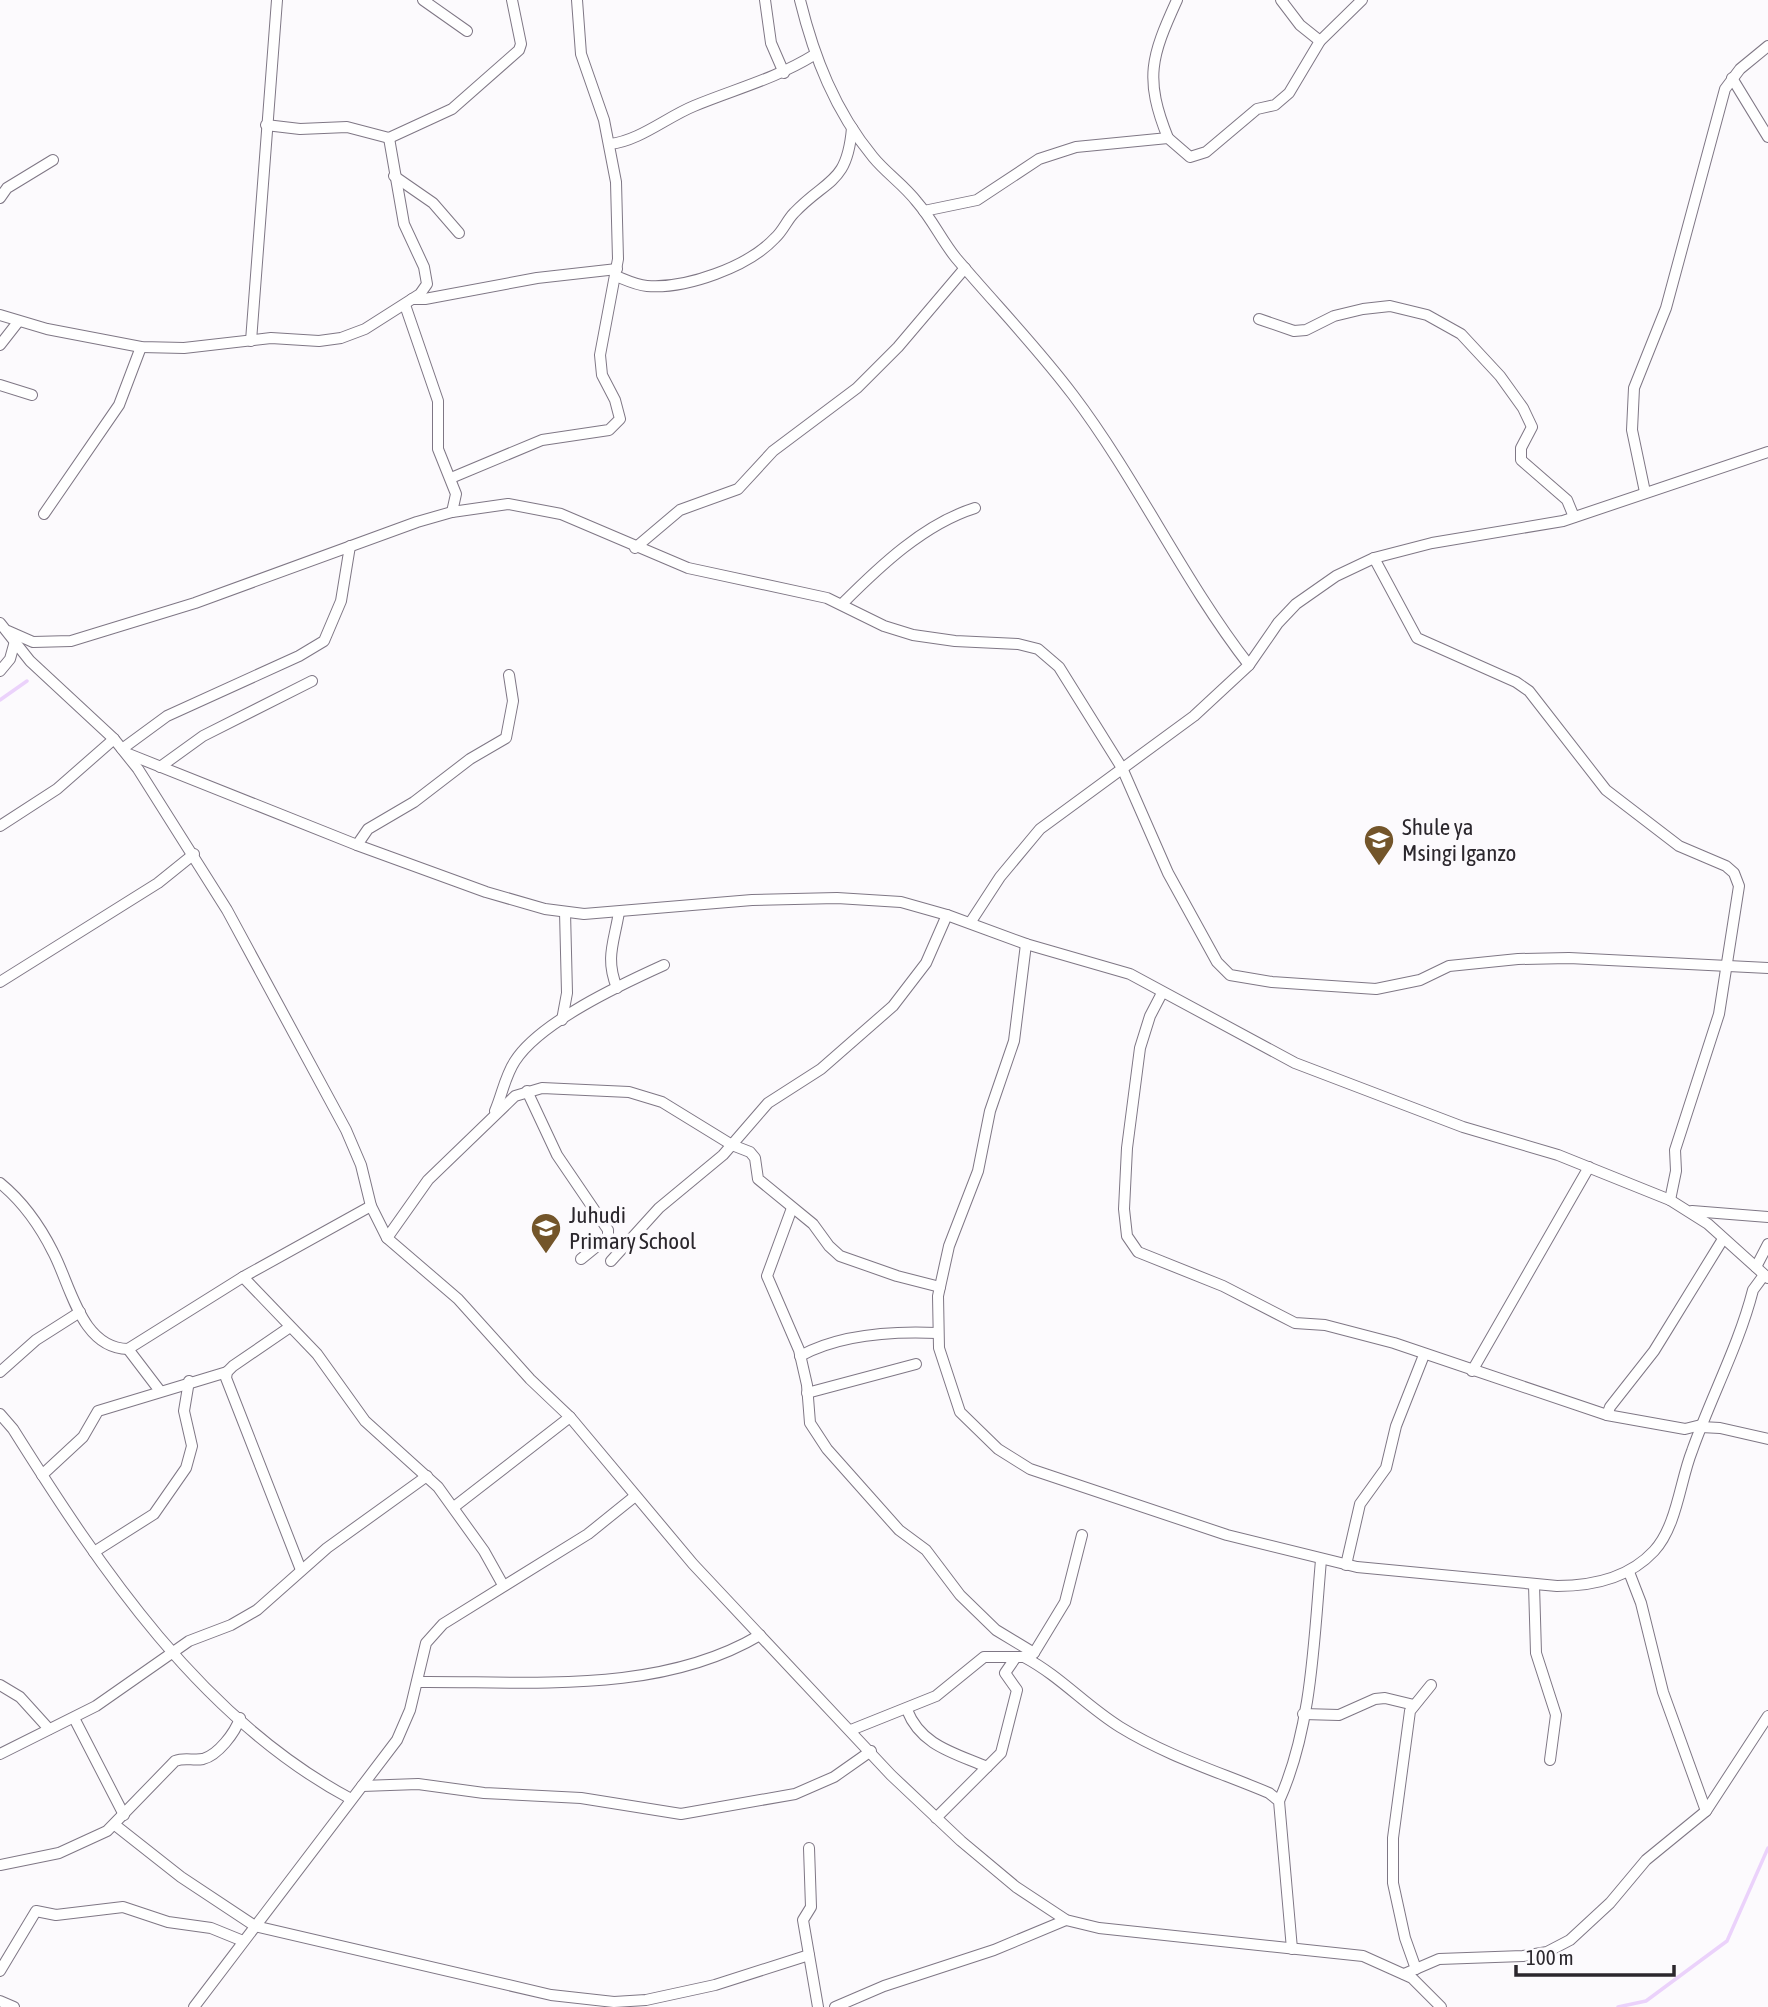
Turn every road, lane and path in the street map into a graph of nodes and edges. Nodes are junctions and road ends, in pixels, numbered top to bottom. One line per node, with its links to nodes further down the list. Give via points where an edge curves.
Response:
1 (277, 0): 16 (street)
2 (423, 0): 10 (street)
3 (512, 0): 19 (street, via 521,44 515,54 452,109)
4 (577, 0): 21 (street, via 581,54)
5 (765, 0): 14 (street, via 771,43)
6 (800, 0): 13 (street)
7 (1177, 0): 20 (street, via 1151,77 1156,108)
8 (1281, 0): 11 (street)
9 (1362, 0): 11 (street)
10 (467, 31)
11 (1320, 41): 20 (street, via 1289,93 1275,105 1257,109 1206,152 1190,158)
12 (1768, 46): 15 (street)
13 (814, 55): 14 (street); 17 (street)
14 (784, 73): 21 (street, via 691,107)
15 (1732, 78): 18 (street); 40 (street, via 1721,103 1667,308 1634,388 1632,429)
16 (266, 125): 19 (street, via 347,127); 33 (street)
17 (852, 128): 25 (street); 28 (street, via 843,168 754,256 707,277 655,286 639,285)
18 (1768, 137)
19 (389, 138): 23 (street)
20 (1168, 138): 25 (street, via 1060,151 1029,165 977,200)
21 (610, 144): 28 (street, via 618,217)
22 (53, 160): 24 (street, via 7,188)
23 (394, 176): 26 (street, via 433,203); 29 (street, via 404,224 427,277 425,289)
24 (0, 198)
25 (924, 211): 27 (street)
26 (459, 233)
27 (965, 268): 46 (street, via 857,388 773,451 738,489 680,510); 51 (street, via 1041,354 1097,429 1211,615)
28 (617, 272): 29 (street); 39 (street, via 600,355 602,375 618,409 616,425 599,433 542,440)
29 (409, 302): 33 (street, via 341,338); 39 (street, via 440,418 438,449)
30 (0, 315): 32 (street)
31 (1259, 319): 44 (street, via 1294,331 1306,330 1334,316 1390,306 1448,324 1500,376 1523,408 1531,427 1521,460 1567,500)
32 (18, 322): 34 (street); 35 (street)
33 (251, 341): 35 (street)
34 (0, 345)
35 (141, 347): 43 (street, via 119,405)
36 (0, 385): 37 (street)
37 (32, 395)
38 (1768, 452): 40 (street)
39 (451, 478): 42 (street, via 456,494)
40 (1645, 492): 44 (street)
41 (975, 508): 48 (street, via 960,512 909,545)
42 (452, 512): 45 (street); 46 (street, via 508,504 535,507)
43 (44, 514)
44 (1574, 517): 47 (street, via 1468,535)
45 (350, 546): 49 (street, via 195,603 71,641 33,642 9,632); 56 (street, via 341,601 324,641 167,716)
46 (635, 548): 48 (street, via 688,568)
47 (1374, 558): 51 (street, via 1336,576 1296,604); 68 (street, via 1417,638 1529,691 1606,790 1679,846 1734,873 1739,886)
48 (843, 603): 58 (street, via 884,626 914,635 1038,649 1056,662)
49 (0, 622): 50 (street)
50 (15, 641): 52 (street, via 10,659); 55 (street, via 39,670)
51 (1249, 665): 58 (street, via 1194,716)
52 (0, 671)
53 (509, 675): 60 (street, via 513,701 506,738 368,830)
54 (312, 681): 57 (street, via 203,736)
55 (114, 739): 56 (street); 59 (street, via 57,789)
56 (124, 751): 57 (street); 61 (street)
57 (160, 766): 60 (street)
58 (1122, 768): 65 (street, via 1040,829); 68 (street, via 1168,873 1217,962 1230,975 1376,989 1420,980 1449,966 1518,958)
59 (0, 827)
60 (357, 845): 62 (street, via 521,903)
61 (194, 854): 70 (street, via 148,889); 80 (street, via 346,1130)
62 (565, 912): 63 (street); 73 (street, via 567,993)
63 (619, 912): 64 (street, via 751,900 837,898 901,902); 71 (street, via 610,962)
64 (947, 915): 65 (street); 76 (street, via 930,956 900,999 821,1069 768,1103)
65 (970, 923): 66 (street)
66 (1026, 944): 72 (street, via 1130,974); 91 (street, via 1014,1041)
67 (664, 965): 71 (street)
68 (1727, 968): 69 (street); 79 (street, via 1713,1036 1675,1150)
69 (1768, 968)
70 (0, 982)
71 (617, 988): 73 (street)
72 (1162, 993): 77 (street, via 1321,1074 1463,1127); 96 (street, via 1140,1048 1127,1148 1124,1209 1131,1246 1295,1323 1325,1325)
73 (562, 1020): 75 (street, via 515,1061)
74 (527, 1091): 75 (street); 76 (street, via 561,1088 644,1096 684,1113); 87 (street, via 565,1168 608,1230 608,1237)
75 (494, 1114): 84 (street, via 428,1180)
76 (732, 1145): 81 (street, via 750,1152 758,1179); 88 (street, via 659,1208)
77 (1589, 1167): 79 (street); 99 (street)
78 (0, 1183): 92 (street, via 29,1213 47,1242)
79 (1670, 1200): 82 (street)
80 (372, 1206): 84 (street); 90 (street)
81 (792, 1208): 91 (street, via 813,1224 840,1256); 97 (street, via 767,1276)
82 (1689, 1210): 83 (street); 85 (street)
83 (1768, 1217)
84 (387, 1238): 107 (street, via 458,1299)
85 (1723, 1239): 89 (street); 106 (street, via 1654,1351)
86 (1768, 1244): 89 (street)
87 (581, 1259)
88 (611, 1261)
89 (1763, 1273): 108 (street)
90 (243, 1276): 93 (street); 95 (street)
91 (940, 1287): 94 (street)
92 (80, 1312): 95 (street, via 105,1345); 100 (street, via 36,1340)
93 (290, 1327): 101 (street); 111 (street, via 317,1354 365,1421)
94 (938, 1334): 97 (street, via 848,1340); 116 (street, via 960,1412 998,1449 1030,1469 1227,1535)
95 (128, 1349): 103 (street)
96 (1424, 1354): 99 (street); 117 (street, via 1399,1417 1387,1468 1360,1504)
97 (800, 1356): 104 (street)
98 (916, 1364): 104 (street)
99 (1472, 1371): 106 (street, via 1530,1386)
100 (0, 1372)
101 (227, 1372): 102 (street); 118 (street)
102 (189, 1381): 103 (street); 115 (street, via 184,1411 192,1446 186,1468 154,1514)
103 (160, 1391): 110 (street, via 98,1411 83,1437)
104 (807, 1393): 124 (street, via 810,1423 840,1465 899,1530 926,1550 954,1590)
105 (0, 1414): 110 (street)
106 (1607, 1415): 108 (street, via 1685,1429)
107 (570, 1417): 112 (street); 113 (street)
108 (1701, 1426): 109 (street); 119 (street, via 1661,1543)
109 (1768, 1439)
110 (42, 1475): 115 (street)
111 (427, 1476): 113 (street); 118 (street)
112 (634, 1497): 120 (street, via 588,1534); 122 (street)
113 (454, 1507): 120 (street)
114 (1082, 1535): 124 (street, via 1065,1602)
115 (94, 1552): 123 (street)
116 (1321, 1560): 117 (street); 130 (street)
117 (1346, 1564): 121 (street)
118 (301, 1570): 123 (street, via 250,1615)
119 (1629, 1572): 121 (street, via 1577,1586); 143 (street, via 1662,1692)
120 (503, 1584): 125 (street, via 433,1635 422,1653)
121 (1534, 1585): 138 (street, via 1536,1653 1556,1714)
122 (760, 1635): 125 (street, via 714,1657 614,1679); 135 (street)
123 (171, 1651): 132 (street); 133 (street)
124 (1024, 1656): 129 (street, via 984,1657 936,1696); 139 (street, via 1005,1673 1017,1690 1006,1742); 142 (street, via 1129,1733)
125 (417, 1682): 140 (street, via 405,1725)
126 (0, 1685): 134 (street, via 20,1697)
127 (1431, 1685): 128 (street)
128 (1413, 1705): 130 (street, via 1375,1699 1339,1715); 154 (street, via 1399,1782 1393,1883)
129 (907, 1710): 135 (street); 139 (street, via 925,1739)
130 (1303, 1714): 142 (street, via 1291,1771)
131 (1768, 1716): 143 (street)
132 (74, 1718): 134 (street); 144 (street)
133 (240, 1718): 141 (street, via 298,1766); 144 (street, via 212,1754 175,1761)
134 (50, 1729): 137 (street)
135 (851, 1730): 136 (street)
136 (871, 1751): 140 (street, via 834,1777 795,1794 681,1814 572,1797 418,1784); 145 (street)
137 (0, 1754)
138 (1550, 1760)
139 (988, 1767): 145 (street)
140 (362, 1786): 141 (street)
141 (351, 1799): 150 (street)
142 (1279, 1801): 152 (street)
143 (1706, 1811): 154 (street, via 1646,1860 1599,1915 1556,1949 1523,1956 1439,1959)
144 (124, 1815): 146 (street)
145 (936, 1818): 149 (street, via 1016,1887)
146 (115, 1825): 148 (street, via 59,1853); 150 (street)
147 (808, 1848): 153 (street, via 811,1907 803,1920)
148 (0, 1865)
149 (1066, 1920): 152 (street, via 1135,1933); 162 (street)
150 (255, 1926): 151 (street); 153 (street, via 520,1988 614,2002 676,1996)
151 (243, 1941): 155 (street, via 211,1928 123,1908 57,1915 36,1911); 160 (street)
152 (1292, 1949): 156 (street, via 1363,1956)
153 (808, 1955): 161 (street)
154 (1416, 1969): 156 (street)
155 (0, 1971)
156 (1404, 1974): 158 (street)
157 (0, 2001): 159 (street)
158 (1438, 2004)
159 (13, 2007)
160 (194, 2007)
161 (818, 2007)
162 (835, 2007)

